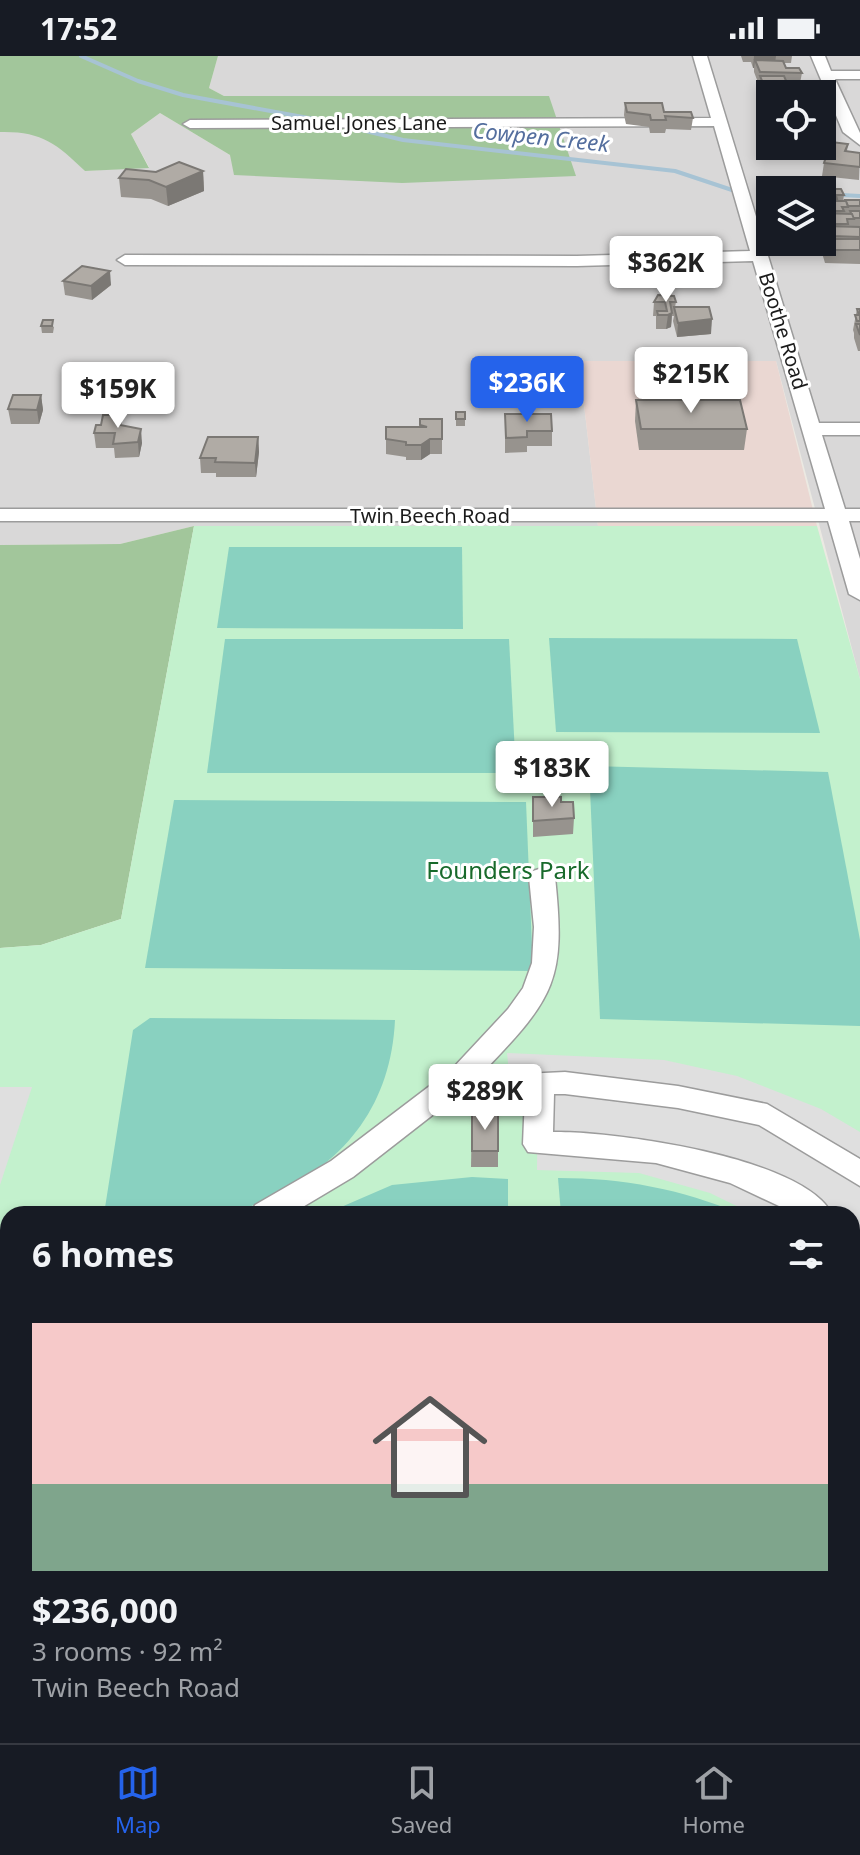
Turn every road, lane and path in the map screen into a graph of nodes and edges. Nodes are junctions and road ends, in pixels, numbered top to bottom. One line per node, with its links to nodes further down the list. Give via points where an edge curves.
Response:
1 (700, 56): 5 (street, Boothe Road)
2 (818, 56): 3 (street)
3 (826, 75): 4 (street); 7 (street, via 850,132)
4 (860, 75)
5 (720, 122): 6 (street, Samuel Jones Lane); 8 (street, Boothe Road)
6 (190, 124)
7 (860, 141)
8 (756, 243)
9 (760, 256): 10 (street); 11 (street, Boothe Road)
10 (125, 260)
11 (813, 429): 12 (street); 14 (street, Boothe Road)
12 (860, 429)
13 (0, 515): 14 (street, Twin Beech Road)
14 (834, 515): 15 (street, Twin Beech Road); 16 (street, Boothe Road)
15 (860, 515)
16 (860, 594)
17 (542, 877): 18 (street, via 547,940 542,975 527,1002)
18 (462, 1077): 19 (street, via 502,1086); 21 (street, via 342,1169)
19 (540, 1084): 20 (street, via 678,1097 767,1115); 22 (street, via 538,1144 582,1142 666,1151 732,1169)
20 (860, 1174)
21 (280, 1206)
22 (809, 1206)

